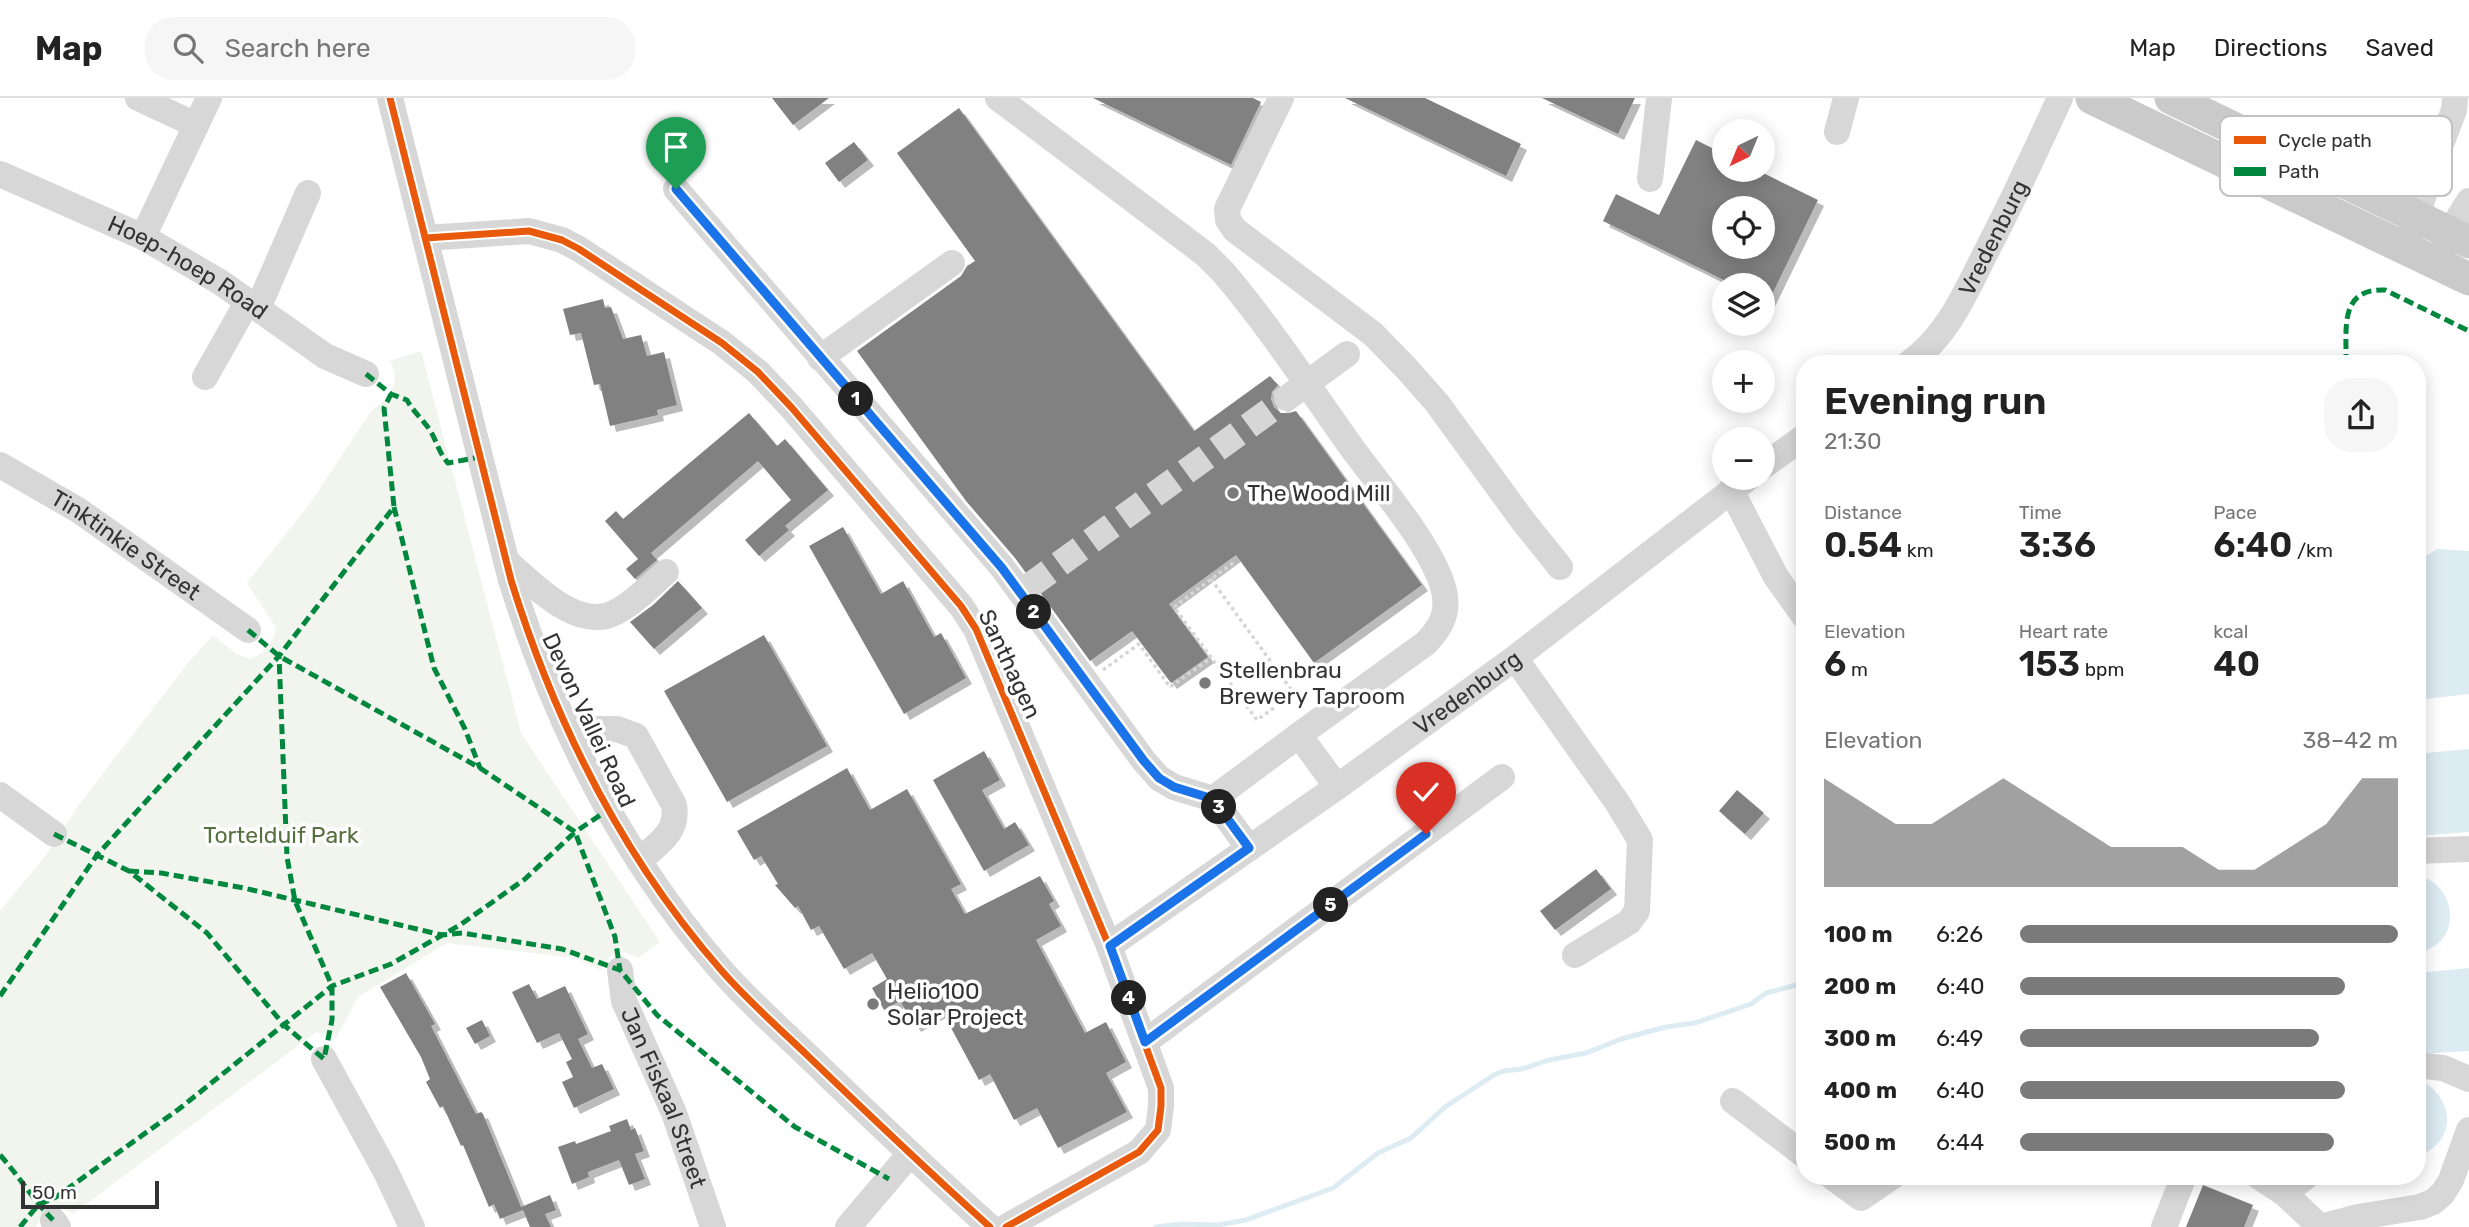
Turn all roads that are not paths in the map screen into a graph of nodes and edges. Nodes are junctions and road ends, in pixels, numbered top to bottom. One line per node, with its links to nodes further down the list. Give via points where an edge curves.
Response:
1 (138, 98): 15 (street)
2 (209, 98): 15 (street)
3 (390, 98): 29 (street, Devon Vallei Road)
4 (998, 98): 40 (street, via 1213,262 1232,282)
5 (1281, 98): 47 (street, via 1227,209 1228,220 1235,230 1373,334 1407,369)
6 (1659, 98): 19 (street)
7 (1846, 98): 16 (street)
8 (2060, 98): 36 (street, Vredenburg, via 1954,314)
9 (2092, 98): 17 (main road)
10 (2171, 98): 14 (main road)
11 (2456, 98): 12 (street); 13 (street)
12 (2469, 108)
13 (2452, 116)
14 (2220, 122)
15 (196, 125): 27 (street)
16 (1837, 132)
17 (2220, 159)
18 (0, 174): 27 (street, Hoep-hoep Road)
19 (1650, 179)
20 (676, 189): 37 (street)
21 (308, 193): 34 (street)
22 (2297, 196): 30 (main road)
23 (2374, 196): 26 (main road)
24 (2424, 196): 26 (street)
25 (2469, 201): 28 (street)
26 (2417, 217): 28 (main road); 30 (street)
27 (144, 237): 34 (street, Hoep-hoep Road)
28 (2460, 237): 32 (street)
29 (426, 238): 46 (street, Devon Vallei Road); 63 (street, Santhagen, via 529,231 562,240 722,343 758,372 969,617)
30 (2406, 248): 32 (main road)
31 (952, 263): 37 (street)
32 (2437, 264): 33 (main road)
33 (2469, 279)
34 (253, 304): 38 (street, Hoep-hoep Road, via 325,356); 39 (street)
35 (1347, 354): 40 (street)
36 (1919, 355)
37 (820, 358): 57 (street, via 1024,590 1124,736 1159,778)
38 (366, 374)
39 (205, 377)
40 (1296, 391): 53 (street, via 1431,559 1444,589 1446,612 1426,643)
41 (1796, 443): 42 (street)
42 (1775, 458)
43 (0, 465): 50 (street, Tinktinkie Street, via 78,510)
44 (1732, 490): 51 (street, Vredenburg)
45 (1742, 490): 49 (street, via 1776,577)
46 (506, 561): 48 (street, via 560,604 589,618 619,611); 52 (street, Devon Vallei Road, via 530,640)
47 (1560, 568)
48 (666, 572)
49 (1796, 605)
50 (248, 630)
51 (1515, 659): 55 (street, Vredenburg); 64 (street, via 1640,840 1637,911 1629,922)
52 (569, 729): 62 (street, Devon Vallei Road); 62 (street, via 617,729 636,736 674,805 673,829)
53 (1299, 735): 55 (street); 57 (street)
54 (1502, 777): 66 (street)
55 (1337, 787): 59 (street, Vredenburg)
56 (0, 795): 58 (street)
57 (1213, 799): 59 (street)
58 (54, 834)
59 (1249, 848): 63 (street, Vredenburg)
60 (2469, 849): 61 (street)
61 (2426, 851)
62 (639, 861): 73 (street, Devon Vallei Road, via 723,972)
63 (1110, 946): 66 (street, Santhagen)
64 (1575, 955)
65 (620, 970): 82 (street, Jan Fiskaal Street, via 624,1001 674,1113)
66 (1145, 1042): 85 (street, Santhagen, via 1161,1088 1160,1118 1150,1141 1139,1152)
67 (324, 1059): 81 (street)
68 (2426, 1066): 69 (street)
69 (2469, 1079)
70 (1733, 1101): 72 (street)
71 (2469, 1130): 80 (street, via 2451,1180 2433,1202)
72 (1796, 1149)
73 (910, 1154): 83 (street); 84 (street, Devon Vallei Road)
74 (1844, 1185): 75 (street, via 1861,1198)
75 (1880, 1185)
76 (2180, 1185): 86 (street)
77 (2272, 1185): 79 (street)
78 (2295, 1185): 79 (street)
79 (2284, 1193): 80 (street)
80 (2311, 1224)
81 (412, 1227)
82 (713, 1227)
83 (848, 1227)
84 (990, 1227)
85 (1006, 1227)
86 (2164, 1227)

